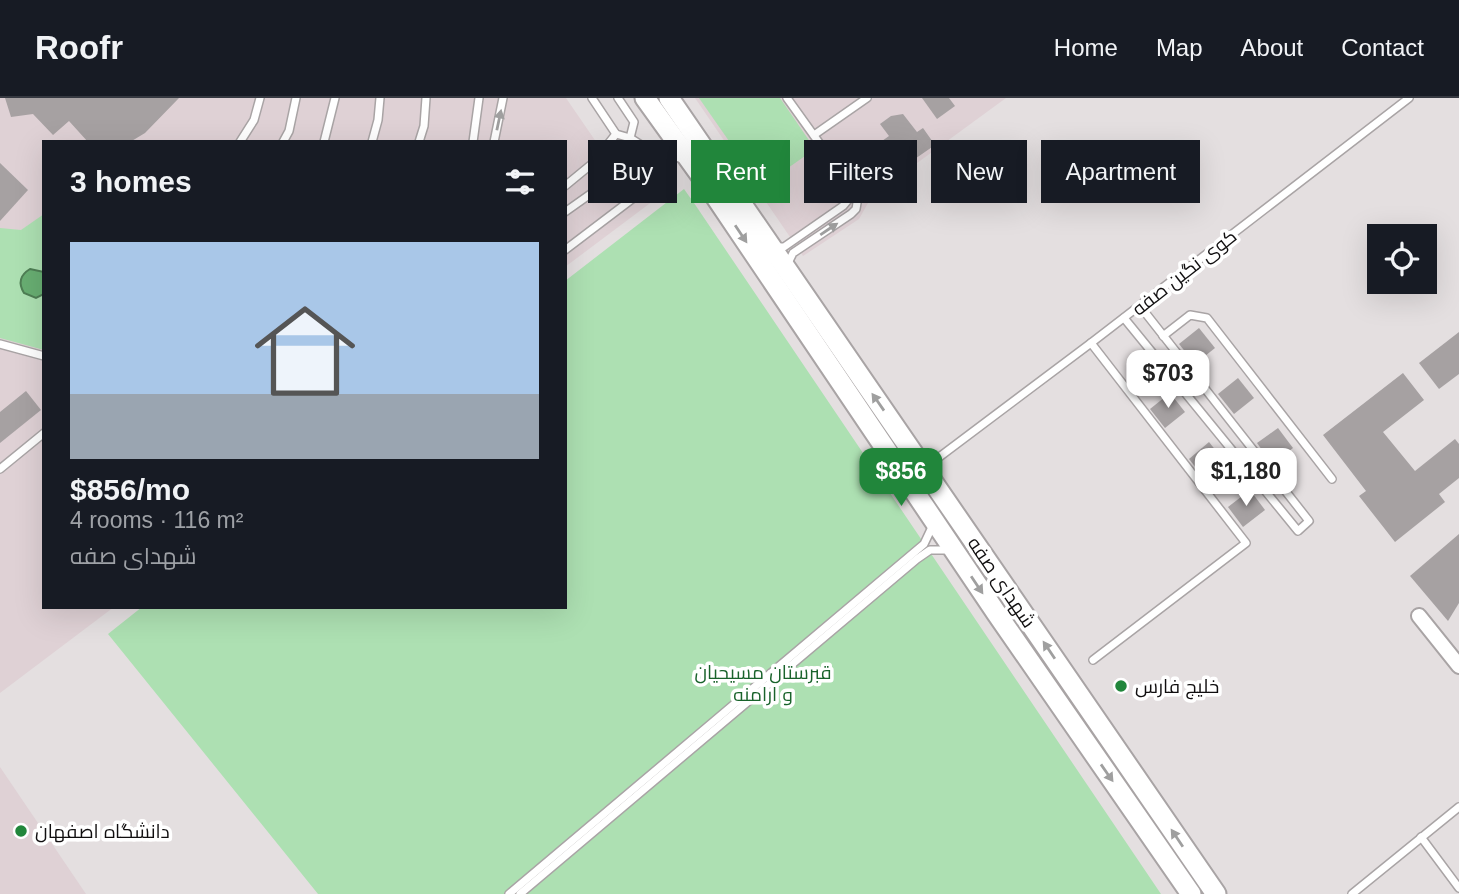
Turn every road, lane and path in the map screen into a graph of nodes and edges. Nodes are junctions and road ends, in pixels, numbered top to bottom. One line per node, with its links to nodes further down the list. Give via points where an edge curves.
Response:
1 (260, 98): 18 (lane)
2 (296, 98): 19 (lane)
3 (335, 98): 20 (lane)
4 (380, 98): 21 (lane)
5 (426, 98): 22 (lane)
6 (479, 98): 23 (lane)
7 (503, 98): 24 (lane, one-way to 7)
8 (592, 98): 15 (lane)
9 (618, 98): 17 (lane, via 634,122)
10 (645, 98): 27 (main road, شهدای صفه)
11 (669, 98): 37 (main road, شهدای صفه)
12 (787, 98): 16 (lane)
13 (867, 98): 16 (lane)
14 (1409, 98): 40 (lane, کوی نگین صفه)
15 (616, 134): 17 (lane); 25 (lane)
16 (814, 135): 26 (lane)
17 (631, 138): 28 (lane)
18 (241, 140)
19 (284, 140)
20 (324, 140)
21 (373, 140)
22 (420, 140)
23 (473, 140)
24 (494, 140)
25 (611, 140)
26 (818, 140)
27 (691, 162)
28 (691, 163)
29 (588, 167): 30 (lane)
30 (567, 184)
31 (588, 196): 36 (lane)
32 (627, 203): 38 (lane)
33 (719, 203): 50 (main road, شهدای صفه, one-way to 50)
34 (846, 203): 37 (lane, via 784,247)
35 (857, 203): 39 (lane, one-way to 35, via 793,253 856,209)
36 (567, 211)
37 (771, 246): 39 (main road, شهدای صفه)
38 (567, 248)
39 (788, 271): 47 (main road, شهدای صفه, one-way to 39)
40 (1139, 306): 41 (lane, کوی نگین صفه); 42 (lane)
41 (1124, 318): 42 (lane, via 1298,531 1309,521); 44 (lane, کوی نگین صفه)
42 (1163, 336): 49 (lane, via 1190,315 1207,318)
43 (0, 344): 45 (lane)
44 (1091, 344): 47 (lane, کوی نگین صفه); 53 (lane, via 1246,543)
45 (42, 355)
46 (42, 435): 48 (lane)
47 (924, 468): 55 (main road, شهدای صفه, one-way to 47)
48 (0, 469)
49 (1332, 479)
50 (934, 521): 51 (main road, شهدای صفه); 61 (lane, via 924,544)
51 (954, 550): 56 (main road, شهدای صفه, one-way to 56); 62 (lane, via 930,550 917,559)
52 (1419, 616): 54 (street)
53 (1093, 660)
54 (1459, 666)
55 (1067, 677): 56 (main road); 64 (main road, شهدای صفه, one-way to 55)
56 (1049, 689): 63 (main road, شهدای صفه, one-way to 63)
57 (1459, 807): 58 (lane)
58 (1421, 837): 59 (lane); 60 (lane)
59 (1459, 888)
60 (1362, 891): 65 (lane)
61 (509, 894)
62 (520, 894)
63 (1191, 894)
64 (1216, 894)
65 (1352, 894)

